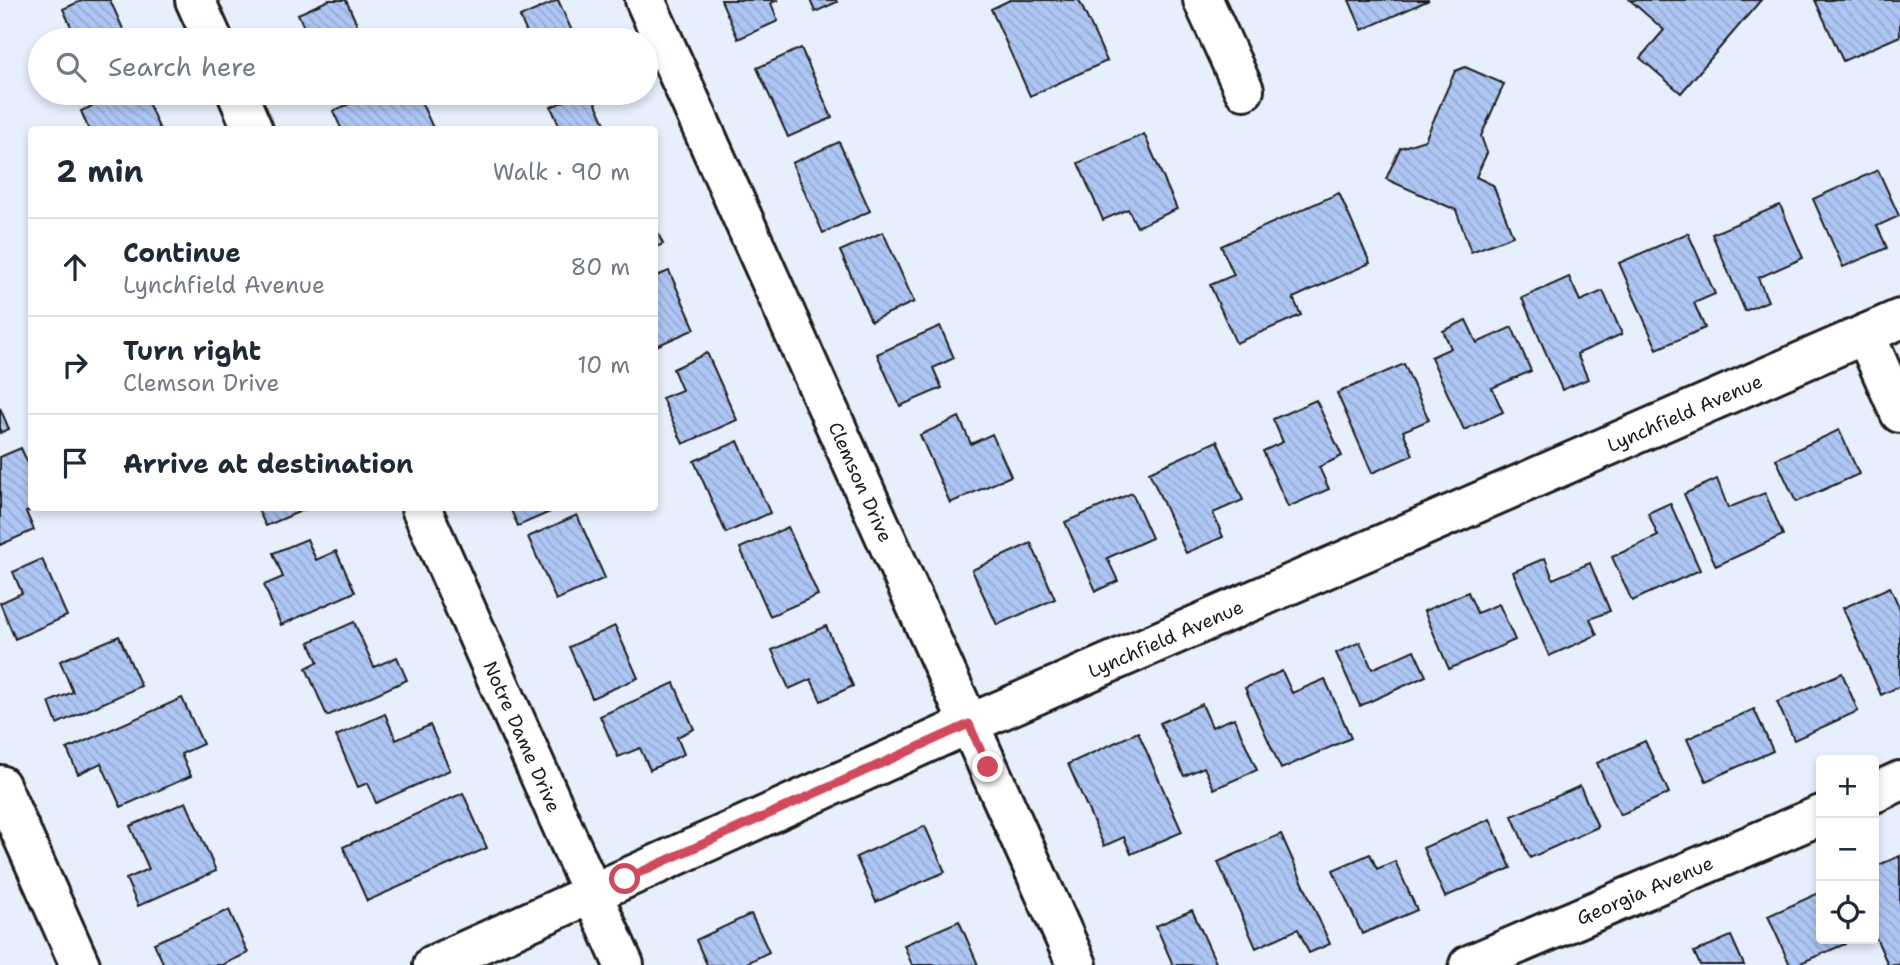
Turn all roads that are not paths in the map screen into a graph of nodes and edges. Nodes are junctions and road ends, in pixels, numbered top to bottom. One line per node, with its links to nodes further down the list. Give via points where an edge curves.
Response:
1 (195, 0): 4 (street)
2 (645, 0): 5 (street, Clemson Drive)
3 (1203, 0): 7 (street)
4 (208, 28)
5 (658, 28)
6 (658, 29): 14 (street, Clemson Drive)
7 (1244, 90)
8 (242, 105): 9 (street)
9 (251, 126)
10 (1900, 319): 11 (street, Lynchfield Avenue)
11 (1865, 334): 12 (street); 14 (street, Lynchfield Avenue)
12 (1900, 413)
13 (422, 511): 19 (street, Notre Dame Drive)
14 (969, 724): 19 (street, Lynchfield Avenue); 23 (street, Clemson Drive)
15 (1900, 781): 17 (street)
16 (0, 785): 20 (street)
17 (1879, 791)
18 (1816, 817): 24 (street, Georgia Avenue)
19 (593, 894): 21 (street, Lynchfield Avenue); 22 (street, Notre Dame Drive)
20 (80, 965)
21 (433, 965)
22 (624, 965)
23 (1077, 965)
24 (1469, 965)

